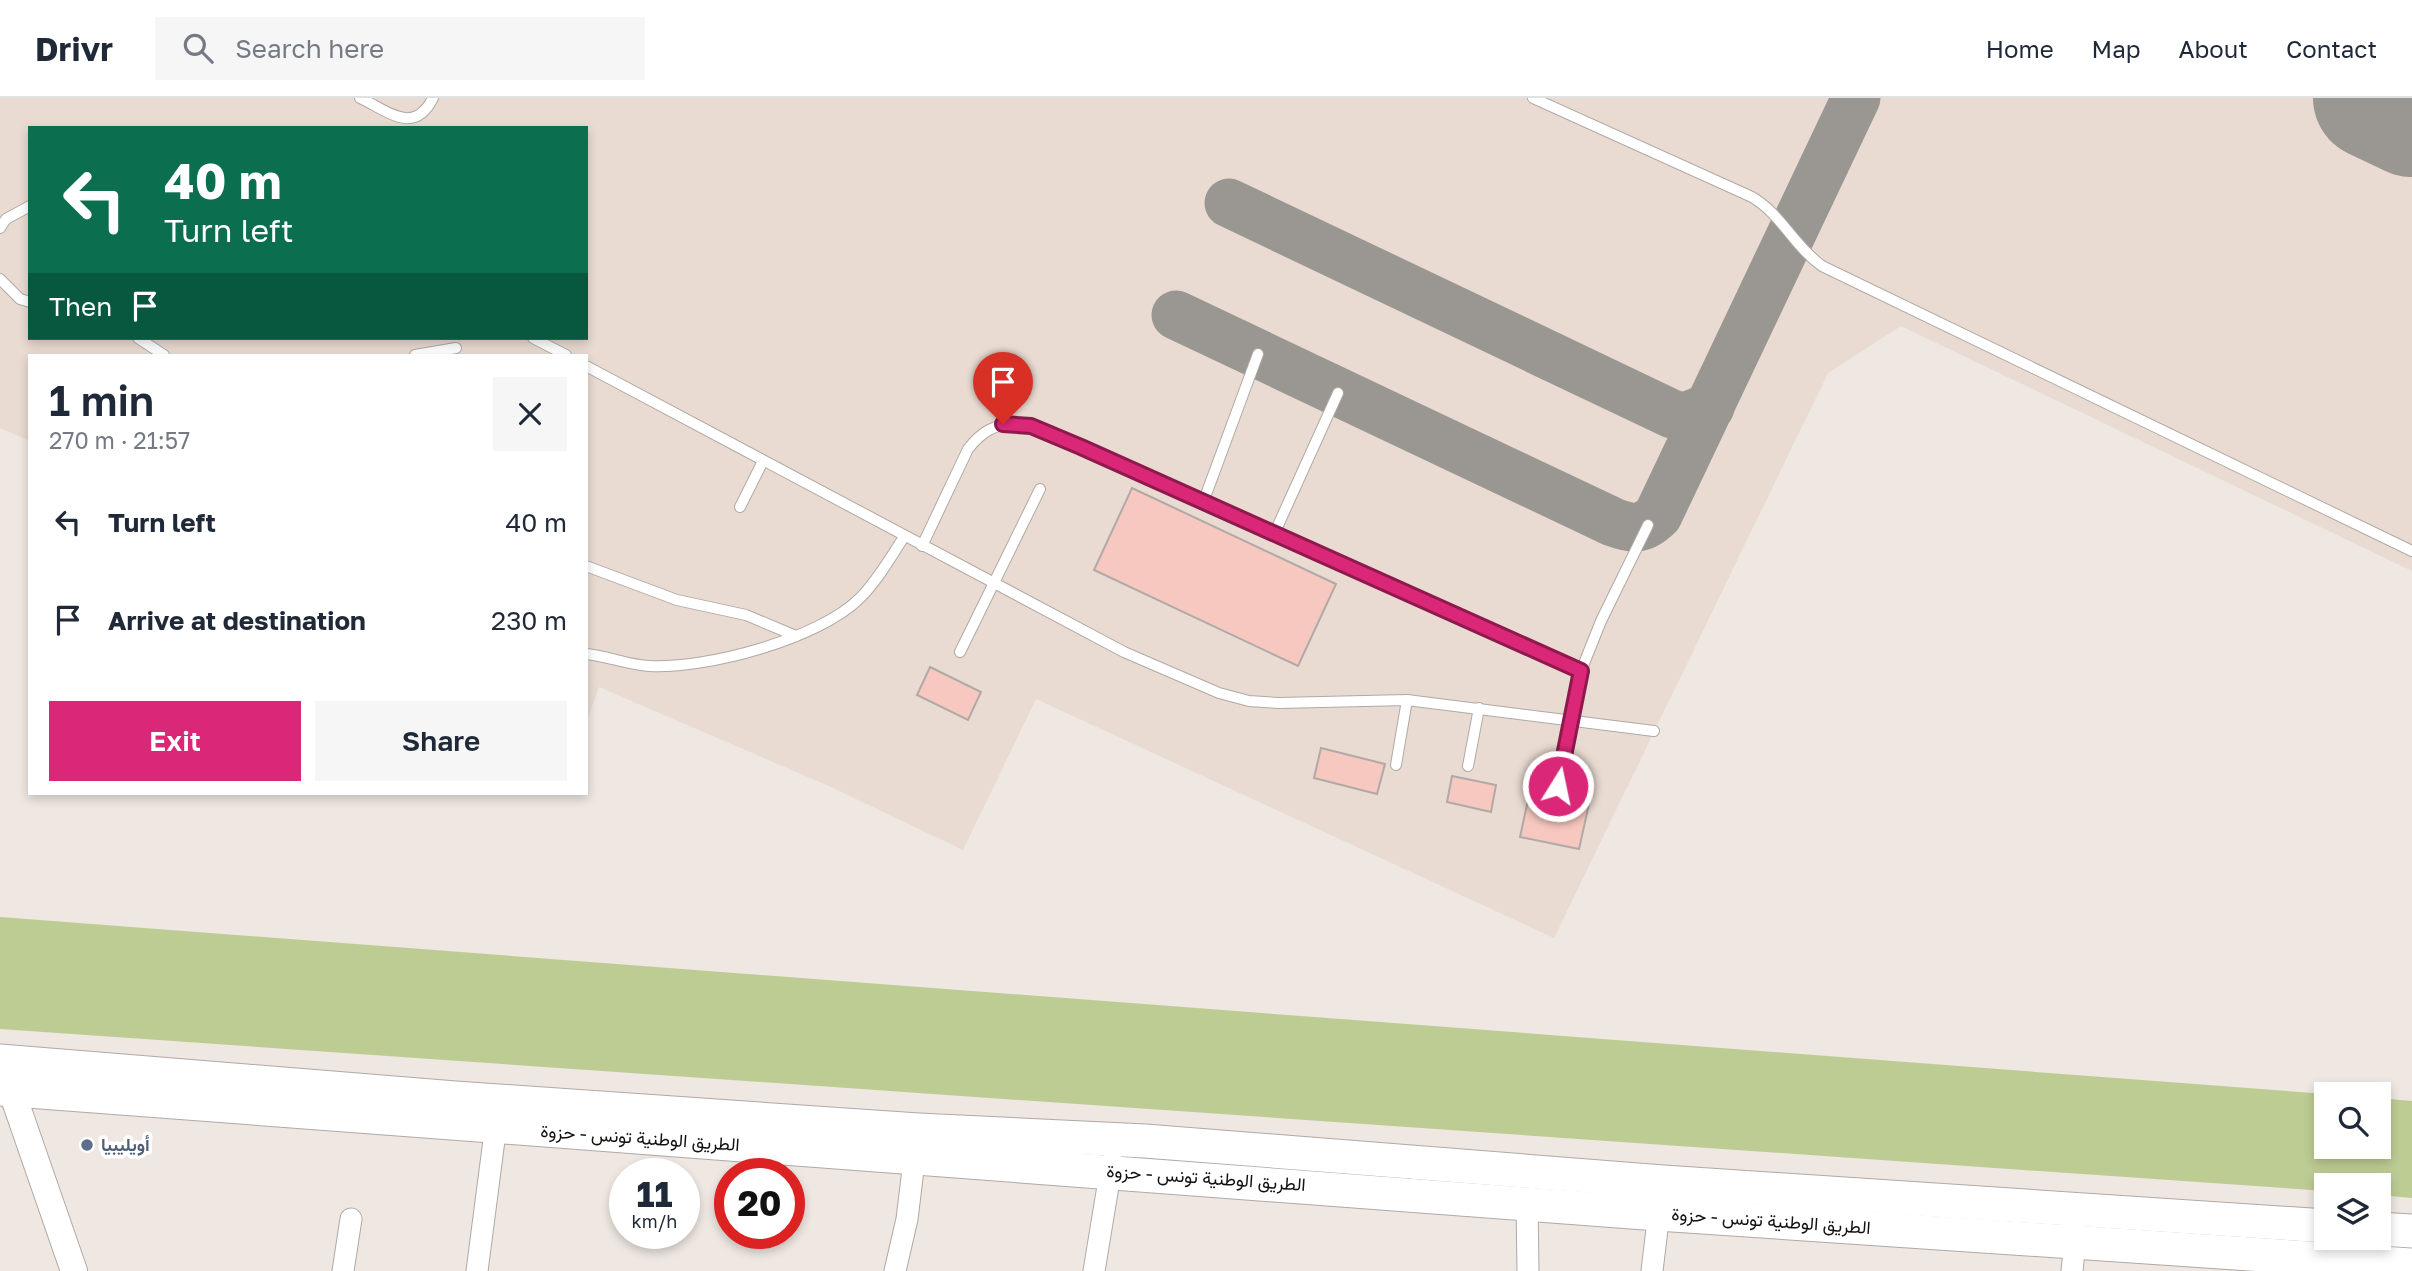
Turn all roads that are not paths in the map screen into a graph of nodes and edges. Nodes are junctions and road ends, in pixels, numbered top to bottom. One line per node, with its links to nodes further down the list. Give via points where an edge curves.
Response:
1 (360, 98): 2 (lane, via 403,119 425,112)
2 (433, 98)
3 (1533, 98): 26 (lane, via 1752,197 1776,215 1800,248 1822,266)
4 (28, 207): 5 (lane, via 6,219)
5 (0, 228)
6 (2, 283): 7 (lane); 8 (lane)
7 (0, 299)
8 (28, 301)
9 (141, 340): 12 (lane)
10 (537, 340): 14 (lane)
11 (456, 349): 13 (lane)
12 (162, 354)
13 (422, 354)
14 (564, 354)
15 (1258, 354): 20 (lane)
16 (588, 367): 18 (lane)
17 (1338, 393): 23 (lane)
18 (763, 461): 21 (lane); 24 (lane)
19 (1040, 489): 28 (lane)
20 (1204, 500): 23 (lane); 25 (lane, via 1031,426 1003,424 977,437 968,449)
21 (740, 507)
22 (1648, 525): 32 (lane)
23 (1275, 532): 32 (lane)
24 (904, 537): 25 (lane); 29 (lane, via 859,599 837,616)
25 (922, 546): 28 (lane)
26 (2412, 551)
27 (588, 567): 29 (lane, via 677,600 746,615)
28 (993, 584): 30 (lane); 33 (lane, via 1155,668 1249,701)
29 (796, 636): 31 (lane, via 675,667)
30 (960, 652)
31 (588, 654)
32 (1581, 671): 35 (lane)
33 (1407, 700): 34 (lane); 37 (lane)
34 (1479, 708): 35 (lane); 38 (lane)
35 (1569, 719): 36 (lane); 39 (lane)
36 (1654, 731)
37 (1396, 765)
38 (1468, 766)
39 (1558, 786)
40 (3, 1075): 41 (main road, الطريق الوطنية تونس - حزوة); 53 (street)
41 (497, 1114): 42 (main road, الطريق الوطنية تونس - حزوة); 55 (street)
42 (916, 1142): 43 (main road, الطريق الوطنية تونس - حزوة); 56 (street)
43 (1113, 1155): 44 (main road, الطريق الوطنية تونس - حزوة); 45 (main road, الطريق الوطنية تونس - حزوة); 57 (street)
44 (1661, 1198): 45 (main road, الطريق الوطنية تونس - حزوة); 46 (main road, الطريق الوطنية تونس - حزوة); 51 (main road, الطريق الوطنية تونس - حزوة); 59 (street)
45 (1527, 1203): 58 (street)
46 (2079, 1209): 48 (main road, الطريق الوطنية تونس - حزوة); 51 (street)
47 (351, 1219): 54 (street)
48 (2314, 1225)
49 (2391, 1230): 50 (main road)
50 (2412, 1231)
51 (2073, 1257): 52 (main road, الطريق الوطنية تونس - حزوة)
52 (2412, 1265)
53 (74, 1271)
54 (343, 1271)
55 (477, 1271)
56 (895, 1271)
57 (1094, 1271)
58 (1528, 1271)
59 (1652, 1271)

